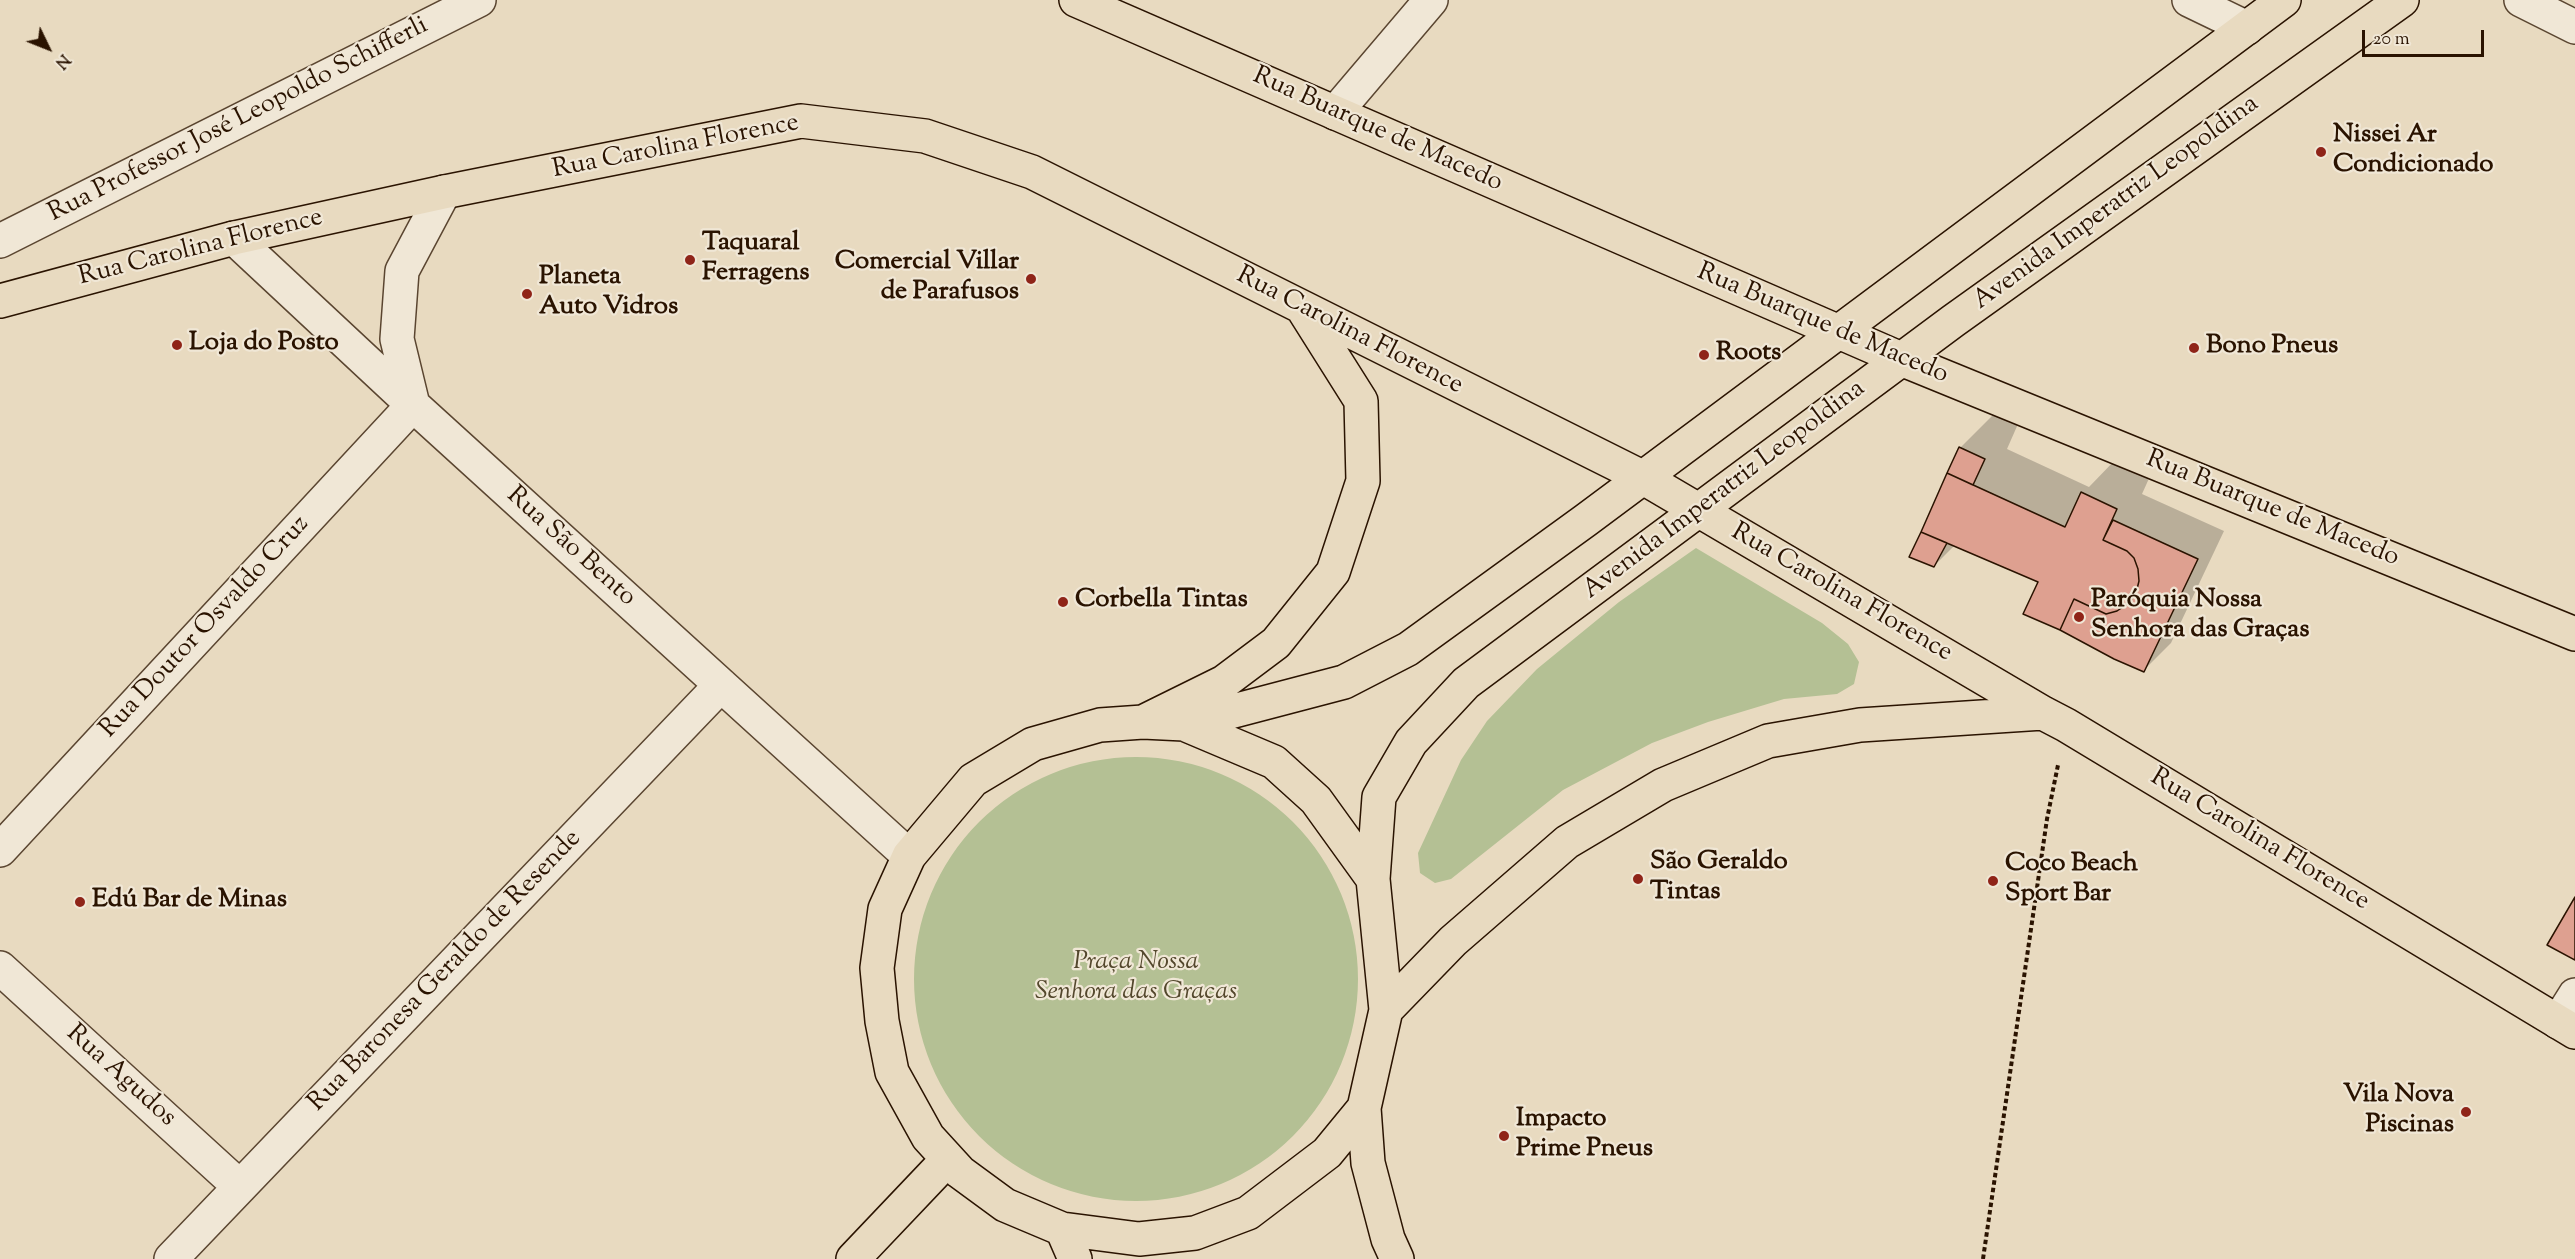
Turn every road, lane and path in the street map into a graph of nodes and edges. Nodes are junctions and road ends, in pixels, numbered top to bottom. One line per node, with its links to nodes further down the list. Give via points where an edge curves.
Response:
1 (479, 0): 13 (street, Rua Professor José Leopoldo Schifferli)
2 (1076, 0): 10 (main road, Rua Buarque de Macedo)
3 (1431, 0): 10 (street)
4 (2189, 0): 9 (street)
5 (2284, 0): 9 (main road)
6 (2402, 0): 17 (main road, Avenida Imperatriz Leopoldina)
7 (2520, 0): 8 (street)
8 (2575, 27)
9 (2247, 28): 16 (main road)
10 (1335, 113): 16 (main road, Rua Buarque de Macedo)
11 (444, 192): 12 (main road, Rua Carolina Florence); 15 (main road, Rua Carolina Florence, via 801,121 925,136 1032,172); 18 (street, via 402,271 397,339)
12 (234, 238): 14 (main road, Rua Carolina Florence); 18 (street, Rua São Bento)
13 (0, 241)
14 (0, 301)
15 (1302, 309): 19 (main road, Rua Carolina Florence); 24 (main road, via 1361,401 1363,481 1333,572 1276,643 1224,681)
16 (1838, 332): 17 (main road, Rua Buarque de Macedo); 19 (main road)
17 (1901, 359): 20 (main road, Avenida Imperatriz Leopoldina); 21 (main road, Rua Buarque de Macedo)
18 (412, 405): 22 (street, Rua São Bento); 26 (street, Rua Doutor Osvaldo Cruz)
19 (1642, 477): 20 (main road, Rua Carolina Florence); 25 (main road, via 1408,649 1344,682)
20 (1698, 510): 23 (main road, Rua Carolina Florence); 28 (main road, Avenida Imperatriz Leopoldina, via 1466,683 1411,742 1379,796)
21 (2575, 634)
22 (720, 685): 27 (street, Rua São Bento); 35 (street, Rua Baronesa Geraldo de Resende)
23 (2055, 719): 31 (main road, via 1860,725 1768,741 1664,785 1567,842 1453,941); 32 (main road, Rua Carolina Florence); 41 (path, via 2047,819)
24 (1143, 722): 25 (main road); 27 (main road, via 1100,725 1034,744 973,780)
25 (1184, 724): 28 (main road, via 1274,762 1316,800)
26 (0, 850)
27 (909, 855): 34 (main road, via 885,909 877,968 882,1021 892,1072 928,1137)
28 (1373, 879): 31 (main road)
29 (0, 968): 35 (street, Rua Agudos)
30 (2575, 995): 32 (street)
31 (1386, 1010): 33 (main road)
32 (2567, 1027)
33 (1364, 1108): 36 (main road, via 1327,1153 1248,1213 1195,1233 1139,1239); 40 (main road, via 1368,1163)
34 (948, 1159): 36 (main road, via 1005,1205); 38 (main road)
35 (240, 1187): 37 (street, Rua Baronesa Geraldo de Resende)
36 (1062, 1229): 39 (main road)
37 (171, 1259)
38 (853, 1259)
39 (1075, 1259)
40 (1397, 1259)
41 (1983, 1259)

